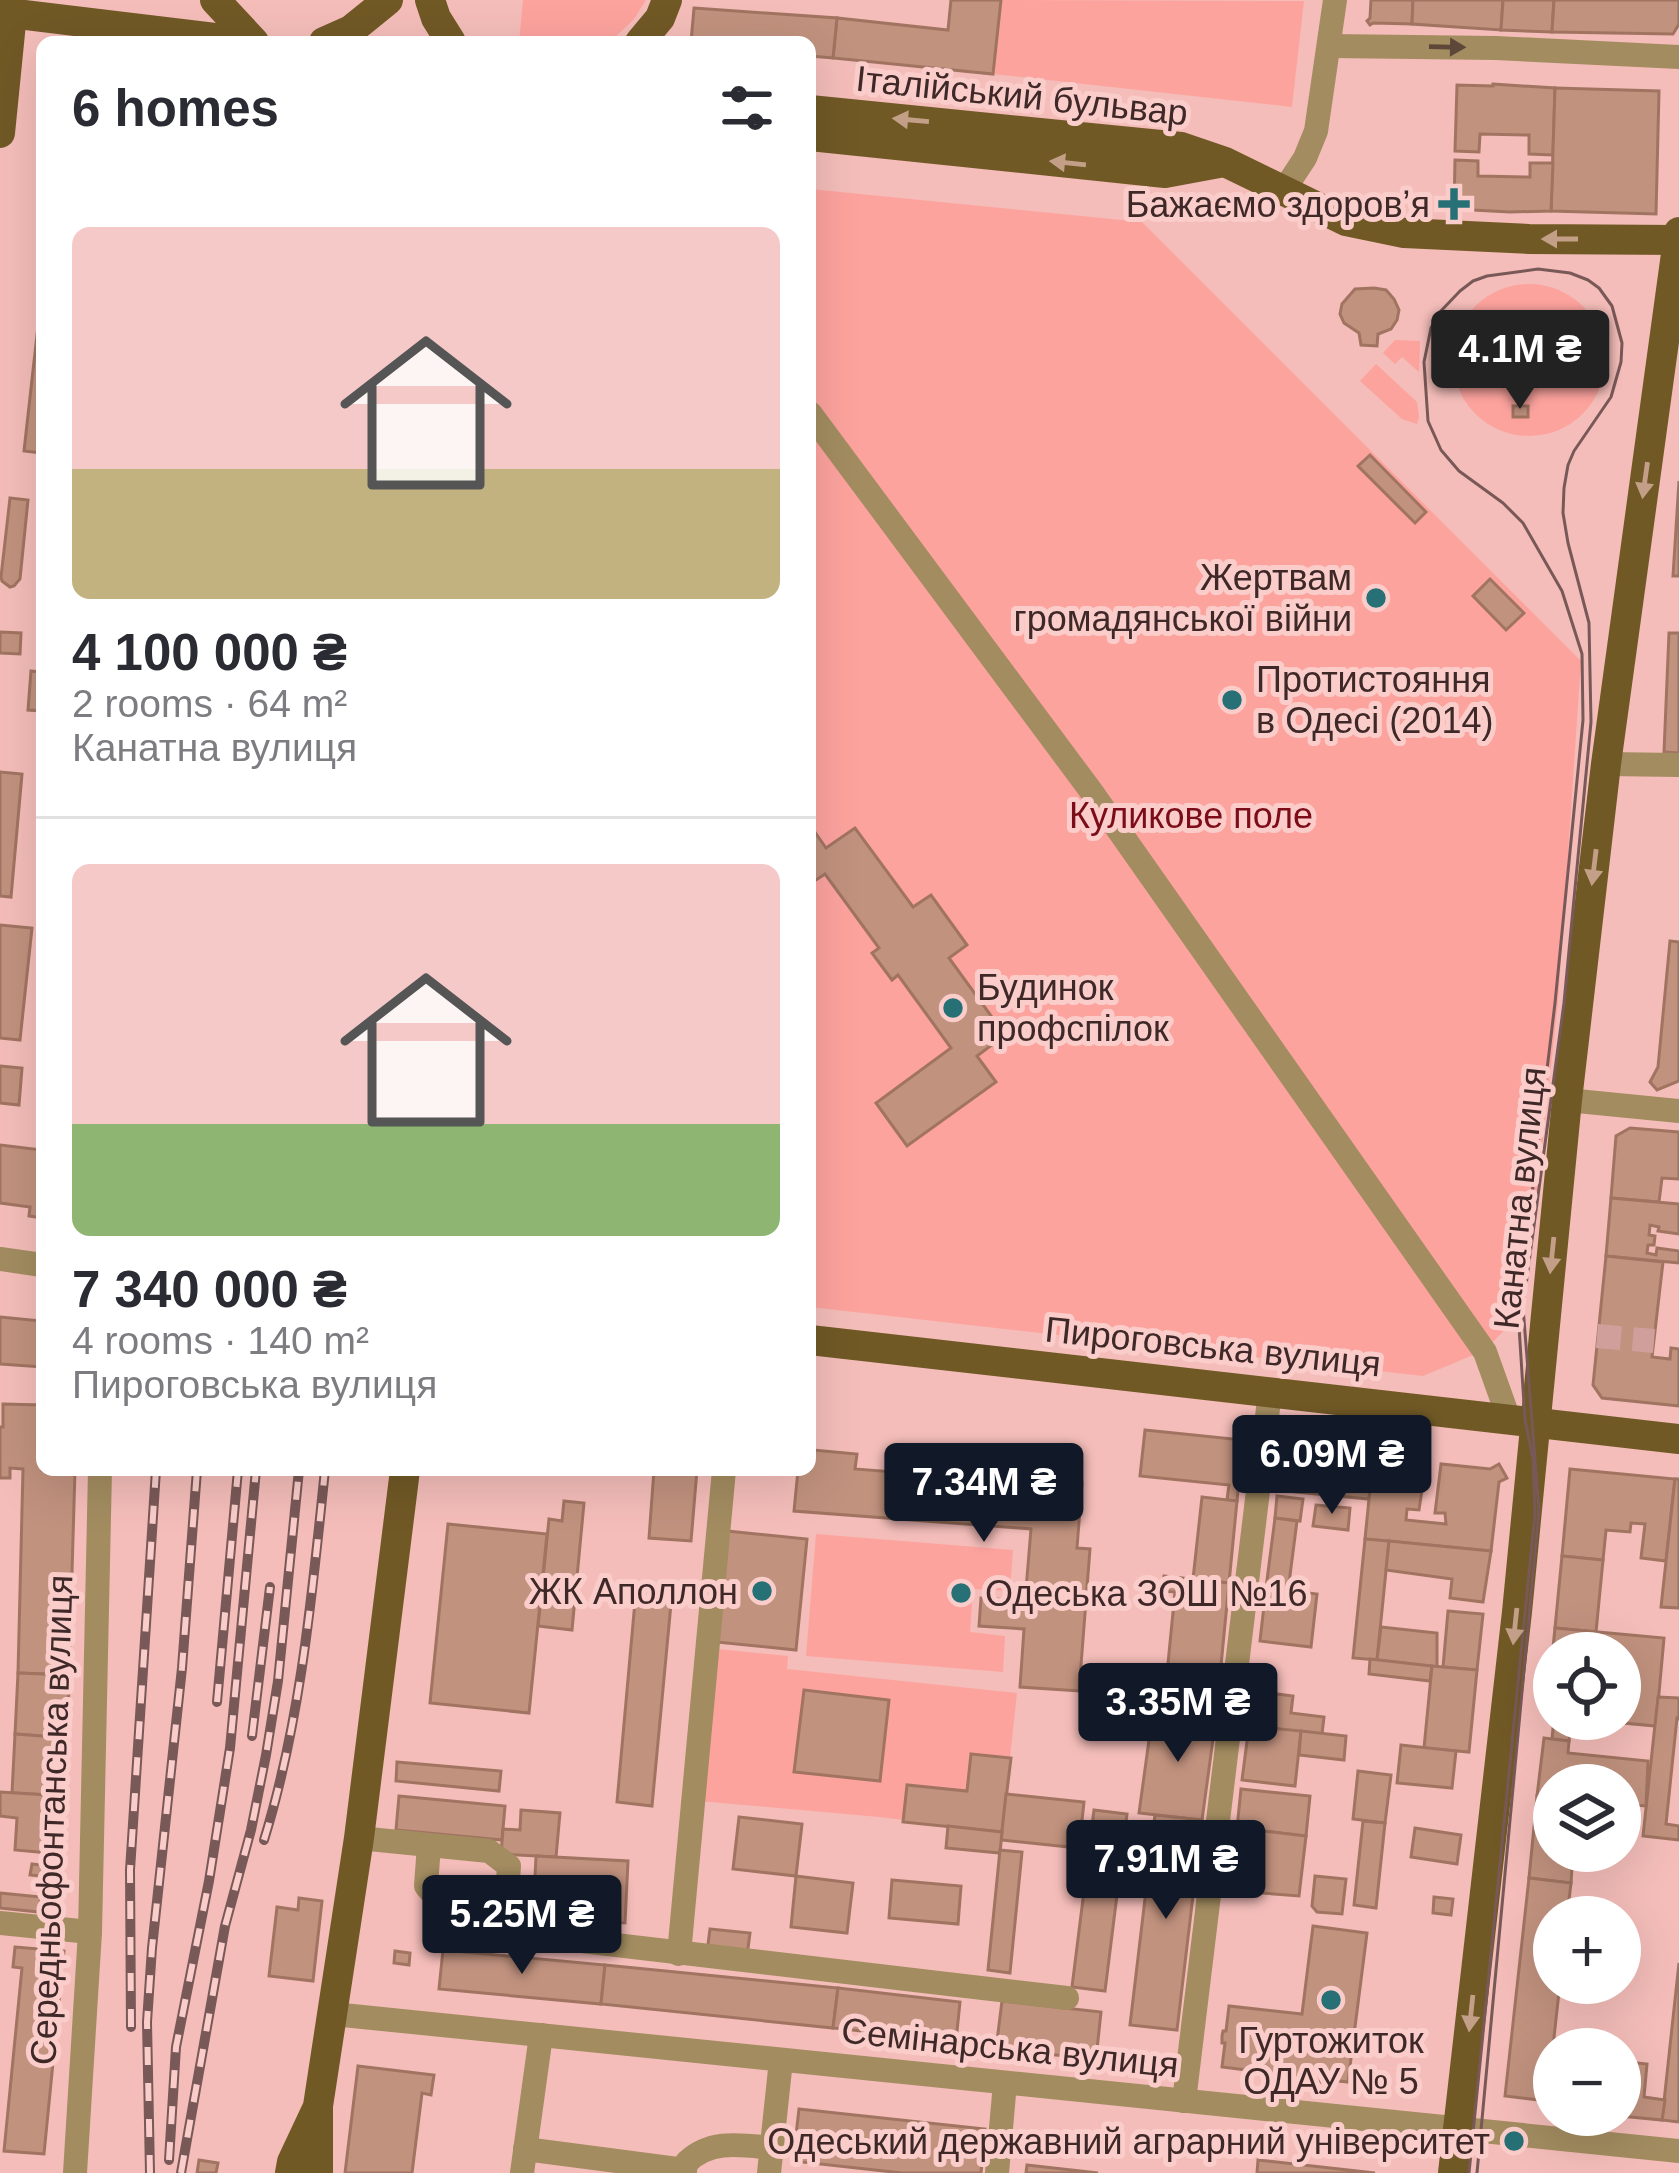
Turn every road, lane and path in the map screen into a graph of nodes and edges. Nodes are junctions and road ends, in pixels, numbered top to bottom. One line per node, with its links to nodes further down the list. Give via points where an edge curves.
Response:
1 (215, 0): 8 (main road)
2 (388, 0): 9 (main road)
3 (430, 0): 10 (main road)
4 (668, 0): 11 (main road); 12 (main road)
5 (1335, 0): 13 (street)
6 (6, 12): 7 (main road); 16 (main road)
7 (202, 36)
8 (246, 36)
9 (337, 36)
10 (447, 36)
11 (645, 36)
12 (670, 36)
13 (1330, 46): 14 (street, one-way to 14); 19 (street, via 1316,131)
14 (1679, 57)
15 (816, 111): 18 (main road, Італійський бульвар, one-way to 15, via 1158,145)
16 (0, 133)
17 (816, 137): 18 (main road, Італійський бульвар, one-way to 17, via 1166,173)
18 (1225, 162): 19 (main road, Італійський бульвар)
19 (1284, 190): 20 (main road, Італійський бульвар, one-way to 19, via 1404,233 1346,220)
20 (1679, 237): 22 (main road, Канатна вулиця, one-way to 22)
21 (816, 421): 30 (street, via 1091,791 1486,1352)
22 (1606, 764): 23 (street); 24 (main road, Канатна вулиця, one-way to 24)
23 (1679, 765)
24 (1567, 1100): 25 (street); 30 (main road, Канатна вулиця, one-way to 30)
25 (1679, 1111)
26 (0, 1259): 27 (street)
27 (36, 1264)
28 (816, 1341): 29 (main road, Пироговська вулиця)
29 (1270, 1392): 30 (main road, Пироговська вулиця); 46 (street)
30 (1522, 1421): 31 (main road, Пироговська вулиця); 48 (main road, Канатна вулиця, one-way to 48, via 1517,1612)
31 (1679, 1439)
32 (100, 1476): 39 (street, Середньофонтанська вулиця)
33 (403, 1476): 35 (main road)
34 (723, 1476): 40 (street)
35 (359, 1838): 36 (street); 42 (main road)
36 (429, 1845)
37 (0, 1923): 39 (street)
38 (461, 1927): 40 (street)
39 (90, 1932): 53 (street, Середньофонтанська вулиця)
40 (679, 1954): 41 (street)
41 (1067, 1999)
42 (333, 2014): 43 (street, Семінарська вулиця); 47 (main road)
43 (542, 2035): 44 (street, Семінарська вулиця); 51 (street)
44 (781, 2060): 45 (street, Семінарська вулиця); 50 (street)
45 (1006, 2083): 46 (street, Семінарська вулиця); 56 (street)
46 (1184, 2101): 48 (street, Семінарська вулиця)
47 (318, 2106): 54 (main road); 55 (main road)
48 (1459, 2128): 49 (street, Семінарська вулиця); 57 (main road, Канатна вулиця)
49 (1679, 2151)
50 (770, 2160): 52 (street, via 734,2145 706,2148)
51 (523, 2161): 52 (street)
52 (685, 2172)
53 (75, 2173)
54 (290, 2173)
55 (318, 2173)
56 (997, 2173)
57 (1454, 2173)

